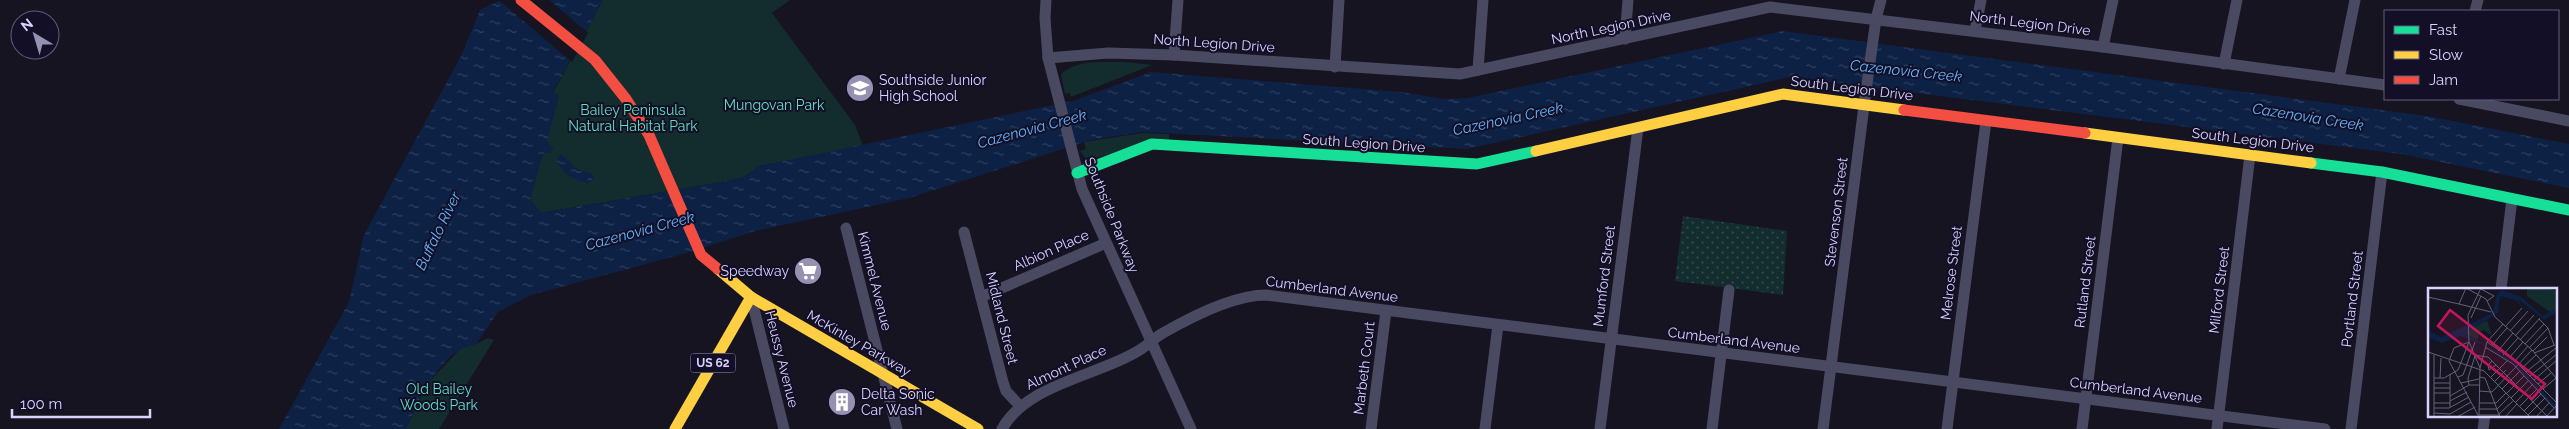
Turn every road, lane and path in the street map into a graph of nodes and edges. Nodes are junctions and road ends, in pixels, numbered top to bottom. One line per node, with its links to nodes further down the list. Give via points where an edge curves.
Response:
1 (521, 0): 40 (street, McKinley Parkway, via 595,60 626,99 649,135 701,255)
2 (1046, 0): 18 (street, Southside Parkway)
3 (1178, 0): 17 (street)
4 (1339, 0): 20 (street)
5 (1483, 0): 21 (street)
6 (1628, 0): 15 (street)
7 (1882, 0): 13 (street, Stevenson Street)
8 (1981, 0): 14 (street)
9 (2113, 0): 16 (street)
10 (2238, 0): 19 (street)
11 (2355, 0): 22 (street)
12 (1766, 4): 13 (street, North Legion Drive); 15 (street, North Legion Drive)
13 (1876, 24): 14 (street, North Legion Drive); 25 (street, Stevenson Street)
14 (1975, 31): 16 (street, North Legion Drive)
15 (1625, 39): 21 (street, North Legion Drive)
16 (2103, 47): 19 (street, North Legion Drive)
17 (1174, 55): 18 (street, North Legion Drive, via 1108,53); 20 (street, North Legion Drive)
18 (1048, 58): 32 (street, Southside Parkway)
19 (2224, 64): 22 (street, North Legion Drive)
20 (1335, 67): 21 (street, North Legion Drive, via 1460,74)
21 (1478, 70)
22 (2339, 79): 23 (street, North Legion Drive)
23 (2384, 85)
24 (2464, 100): 27 (street)
25 (1865, 102): 26 (street, South Legion Drive); 28 (street, South Legion Drive, via 1783,94); 47 (street, Stevenson Street)
26 (1986, 121): 29 (street, South Legion Drive); 49 (street, Melrose Street)
27 (2569, 121)
28 (1638, 128): 32 (street, South Legion Drive, via 1477,164 1152,144); 44 (street, Mumford Street)
29 (2118, 138): 30 (street, South Legion Drive); 50 (street, Rutland Street)
30 (2250, 155): 31 (street, South Legion Drive); 52 (street, Milford Street)
31 (2382, 172): 33 (street, South Legion Drive); 69 (street, Portland Street)
32 (1077, 173): 37 (street, Southside Parkway)
33 (2512, 199): 34 (street, South Legion Drive); 38 (street)
34 (2569, 210)
35 (846, 228): 48 (street, Kimmel Avenue)
36 (964, 232): 41 (street, Midland Street)
37 (1106, 243): 41 (street, Albion Place); 45 (street, Southside Parkway)
38 (2501, 288)
39 (1729, 290): 46 (street)
40 (751, 297): 48 (street, McKinley Parkway); 54 (street, US 62); 55 (street, Heussy Avenue)
41 (981, 297): 51 (street, Midland Street, via 1006,391)
42 (1386, 311): 43 (street, Cumberland Avenue); 45 (street, Cumberland Avenue, via 1254,295 1206,312); 60 (street, Marbeth Court)
43 (1498, 325): 44 (street, Cumberland Avenue); 61 (street)
44 (1612, 339): 46 (street, Cumberland Avenue); 62 (street, Mumford Street)
45 (1150, 342): 51 (street, Almont Place, via 1139,351); 59 (street, Southside Parkway)
46 (1720, 354): 47 (street, Cumberland Avenue); 63 (street)
47 (1831, 367): 49 (street, Cumberland Avenue); 64 (street, Stevenson Street)
48 (884, 374): 56 (street, Kimmel Avenue); 57 (street, McKinley Parkway)
49 (1953, 382): 50 (street, Cumberland Avenue); 65 (street, Melrose Street)
50 (2086, 399): 52 (street, Cumberland Avenue); 66 (street, Rutland Street)
51 (1020, 406): 58 (street, Almont Place)
52 (2218, 416): 67 (street, Milford Street); 68 (street, Cumberland Avenue)
53 (2485, 416): 70 (street)
54 (675, 429)
55 (784, 429)
56 (897, 429)
57 (978, 429)
58 (1002, 429)
59 (1191, 429)
60 (1371, 429)
61 (1486, 429)
62 (1600, 429)
63 (1712, 429)
64 (1823, 429)
65 (1947, 429)
66 (2082, 429)
67 (2217, 429)
68 (2325, 429)
69 (2351, 429)
70 (2483, 429)

